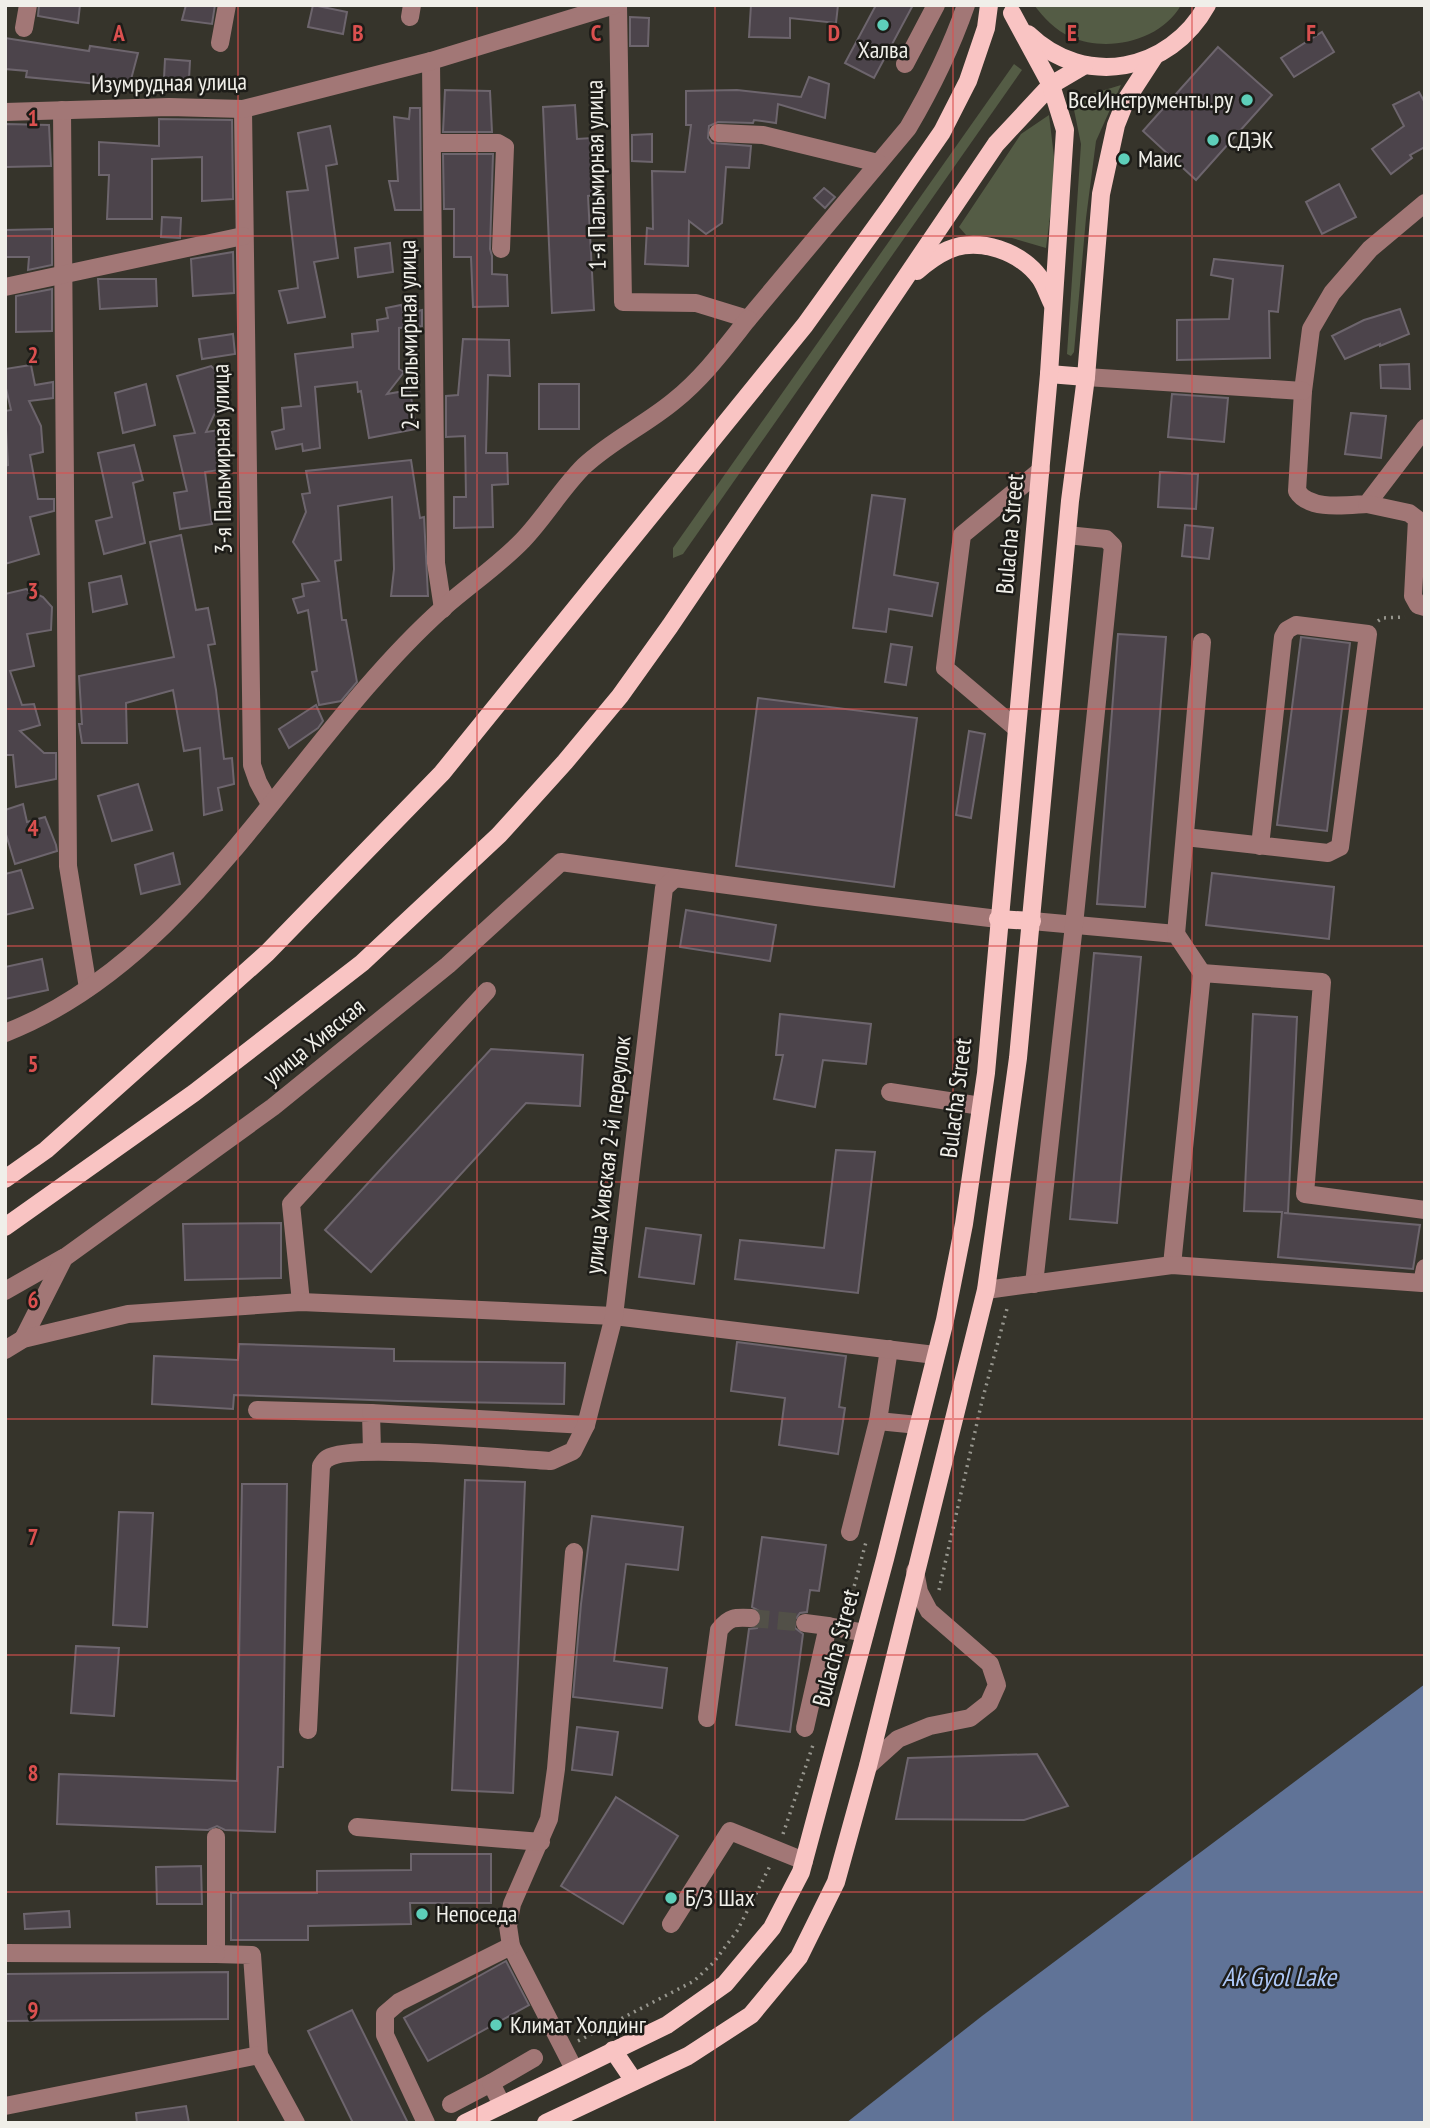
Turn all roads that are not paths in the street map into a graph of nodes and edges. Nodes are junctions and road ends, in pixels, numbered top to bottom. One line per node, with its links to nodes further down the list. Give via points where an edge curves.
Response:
1 (28, 5): 9 (street)
2 (226, 5): 10 (street)
3 (616, 5): 12 (street, Изумрудная улица); 29 (street, 1-я Пальмирная улица, via 623,302 696,303)
4 (936, 5): 13 (street)
5 (966, 5): 21 (street, via 926,97 908,128)
6 (989, 5): 55 (main road, via 968,81 942,132 890,207 796,335 442,773 267,953 46,1150)
7 (1207, 5): 11 (main road, via 1181,39)
8 (1010, 9): 14 (main road, via 1041,45); 15 (main road, Bulacha Street)
9 (24, 28)
10 (219, 43)
11 (1154, 57): 14 (main road, via 1125,66); 31 (main road, via 1126,100 1106,162)
12 (431, 61): 16 (street, Изумрудная улица); 20 (street, 2-я Пальмирная улица)
13 (905, 64)
14 (1085, 65): 15 (main road)
15 (1051, 85): 26 (main road, via 996,144); 28 (main road, Bulacha Street, via 1065,130)
16 (243, 109): 17 (street, Изумрудная улица); 23 (street, 3-я Пальмирная улица)
17 (62, 110): 18 (street, Изумрудная улица); 25 (street)
18 (5, 112)
19 (718, 133): 21 (street, via 772,137)
20 (432, 143): 24 (street, via 498,143 505,147); 38 (street, 2-я Пальмирная улица, via 436,563)
21 (878, 163): 29 (street)
22 (1425, 203): 32 (street, via 1370,249 1332,293 1311,330)
23 (243, 236): 25 (street); 41 (street, 3-я Пальмирная улица, via 251,765)
24 (501, 248)
25 (63, 275): 27 (street); 50 (street, via 68,866)
26 (906, 280): 28 (main road, via 947,250 985,246 1017,257 1030,268 1041,279); 57 (main road, via 620,696 499,835 362,963 194,1093)
27 (5, 287)
28 (1052, 304): 30 (main road, Bulacha Street)
29 (748, 319): 38 (street, via 702,376 584,466 524,539)
30 (1049, 374): 31 (main road); 34 (main road, Bulacha Street)
31 (1086, 377): 32 (street); 36 (main road)
32 (1303, 391): 35 (street, via 1297,491 1308,502)
33 (1425, 428): 35 (street)
34 (1041, 470): 40 (main road, Bulacha Street); 40 (street, via 962,535 945,668)
35 (1367, 504): 37 (street, via 1417,519 1413,596)
36 (1067, 535): 46 (main road); 47 (street, via 1106,538 1113,546)
37 (1422, 606)
38 (443, 609): 41 (street, via 385,667)
39 (1202, 642): 42 (street)
40 (1017, 729): 45 (main road, Bulacha Street)
41 (270, 804): 50 (street, via 187,903 116,970)
42 (1185, 837): 43 (street); 48 (street)
43 (1261, 845): 43 (street, via 1287,629 1296,625 1368,634 1340,847 1328,853)
44 (670, 883): 45 (street, улица Хивская); 58 (street, улица Хивская, via 561,862 448,965 273,1107); 65 (street, улица Хивская 2-й переулок)
45 (998, 919): 46 (main road); 54 (main road, Bulacha Street)
46 (1032, 921): 47 (street); 63 (main road)
47 (1074, 925): 48 (street); 61 (street)
48 (1176, 934): 49 (street)
49 (1202, 974): 56 (street, via 1322,982 1305,1194); 59 (street)
50 (88, 988): 52 (street)
51 (487, 991): 64 (street, via 292,1204)
52 (5, 1033)
53 (890, 1092): 54 (street)
54 (981, 1106): 69 (main road, Bulacha Street, via 964,1224)
55 (5, 1179)
56 (1425, 1210)
57 (5, 1227)
58 (64, 1258): 62 (street); 66 (street, улица Хивская)
59 (1172, 1265): 60 (street, via 1422,1283); 61 (street)
60 (1425, 1268)
61 (1034, 1284): 63 (street)
62 (5, 1290)
63 (986, 1290): 78 (main road)
64 (301, 1302): 65 (street); 66 (street, via 128,1314)
65 (614, 1316): 67 (street); 73 (street, улица Хивская 2-й переулок)
66 (23, 1339): 68 (street)
67 (889, 1349): 69 (street); 72 (street)
68 (5, 1350)
69 (936, 1355): 74 (main road, Bulacha Street)
70 (257, 1410): 71 (street)
71 (371, 1413): 73 (street); 75 (street)
72 (878, 1421): 74 (street); 76 (street)
73 (586, 1425): 75 (street, улица Хивская 2-й переулок, via 573,1451 551,1461)
74 (918, 1425): 82 (main road, Bulacha Street)
75 (372, 1451): 84 (street, улица Хивская 2-й переулок, via 335,1455 321,1466)
76 (850, 1532)
77 (574, 1552): 89 (street, via 556,1769)
78 (915, 1571): 86 (main road); 86 (street, via 919,1592 934,1615 990,1664 997,1685 989,1703 970,1718 930,1726 898,1739)
79 (751, 1618): 83 (street, via 727,1619 719,1630)
80 (805, 1623): 81 (street)
81 (836, 1627): 82 (street); 85 (street)
82 (865, 1633): 90 (main road, Bulacha Street)
83 (707, 1718)
84 (308, 1730)
85 (809, 1735)
86 (867, 1766): 99 (main road, via 836,1882 799,1957 751,2015 688,2056)
87 (357, 1827): 89 (street)
88 (216, 1837): 94 (street)
89 (541, 1842): 92 (street, via 512,1904)
90 (804, 1861): 91 (street, via 730,1831); 95 (main road, Bulacha Street, via 772,1928 725,1984 667,2025)
91 (671, 1924)
92 (511, 1946): 98 (street); 105 (street, via 399,2001 385,2014 385,2035)
93 (5, 1954): 94 (street)
94 (216, 1954): 96 (street, via 252,1955)
95 (613, 2050): 98 (main road, Bulacha Street); 99 (main road)
96 (259, 2056): 103 (street); 104 (street)
97 (534, 2058): 100 (street)
98 (574, 2069): 102 (main road, Bulacha Street)
99 (634, 2081): 107 (main road)
100 (491, 2083): 101 (street); 102 (street)
101 (451, 2104)
102 (502, 2105): 106 (main road, Bulacha Street)
103 (5, 2106)
104 (296, 2123)
105 (426, 2123)
106 (465, 2123)
107 (546, 2123)

